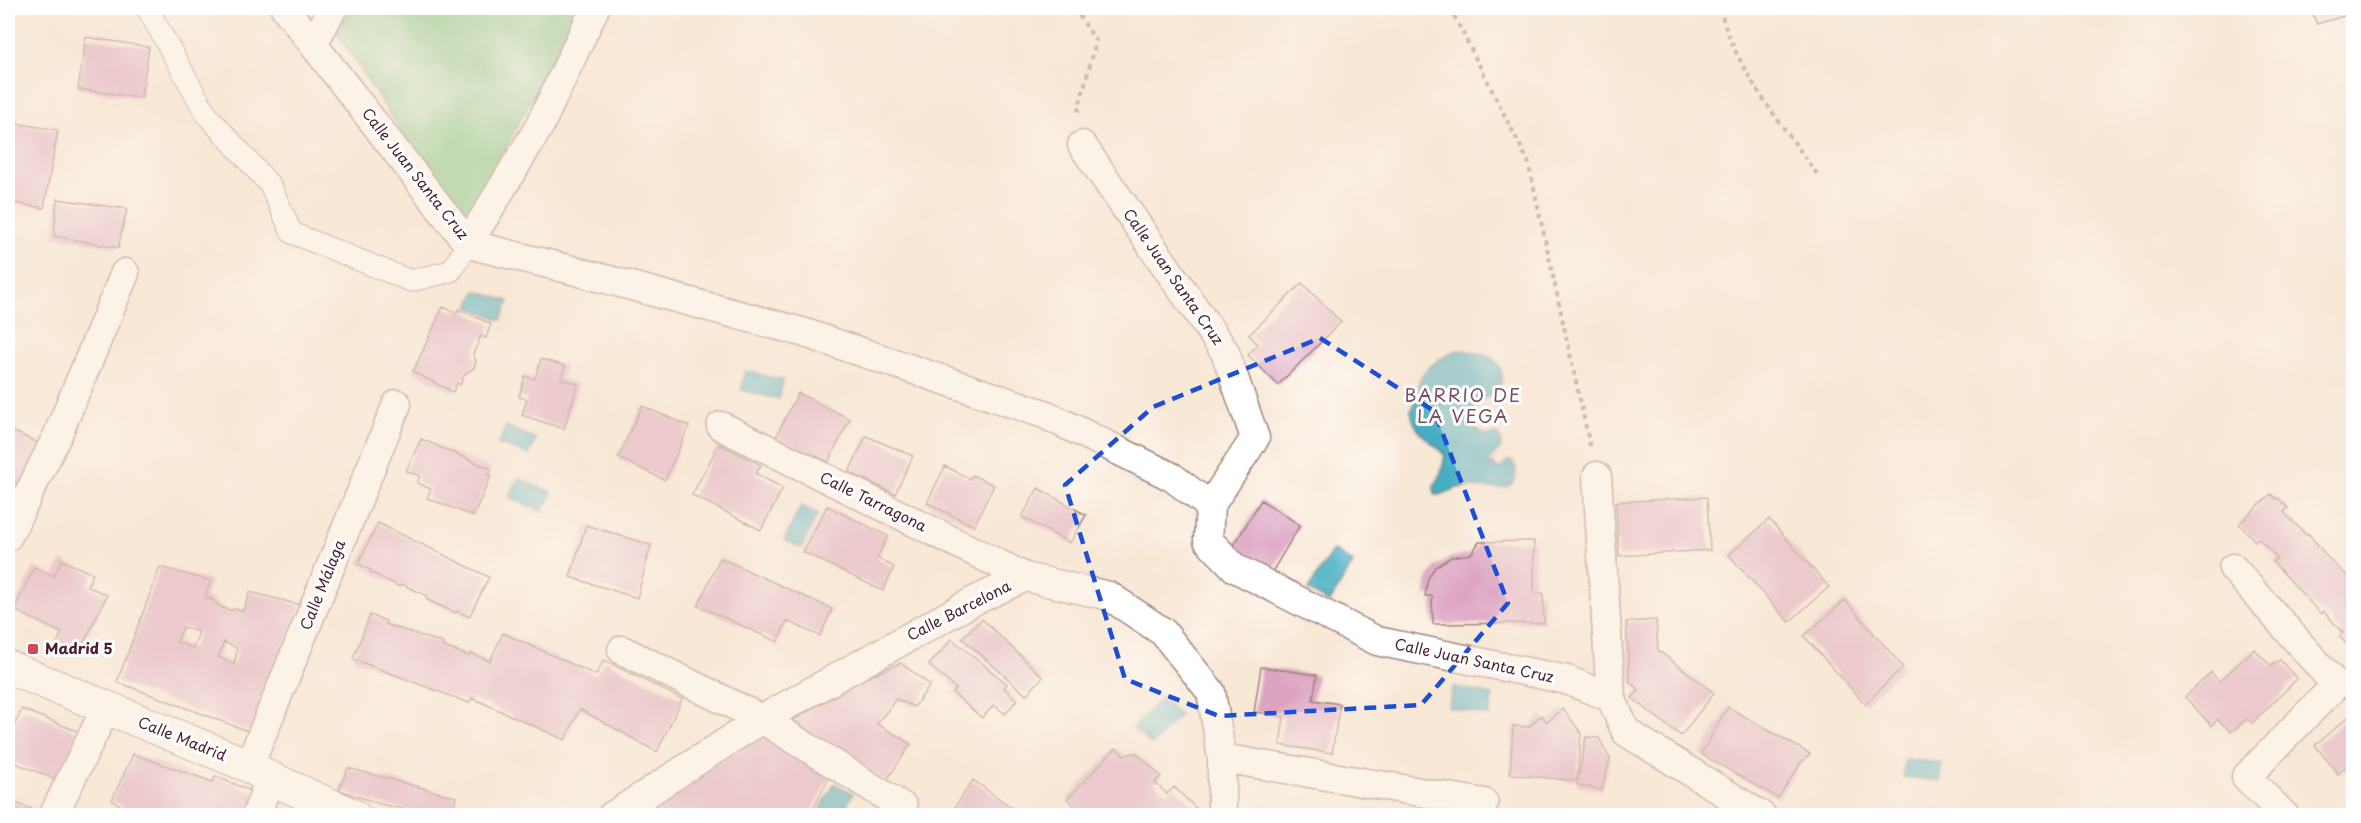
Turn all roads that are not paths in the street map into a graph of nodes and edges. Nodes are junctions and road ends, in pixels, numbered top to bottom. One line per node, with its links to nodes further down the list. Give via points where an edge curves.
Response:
1 (147, 8): 7 (street, via 207,115 270,185 292,233 411,281 452,271)
2 (285, 8): 5 (street, Calle Juan Santa Cruz)
3 (333, 8): 5 (street)
4 (595, 8): 7 (street, Calle Juan Santa Cruz, via 538,127)
5 (314, 44): 7 (street, Calle Juan Santa Cruz)
6 (1082, 145): 12 (street, Calle Juan Santa Cruz, via 1225,352 1255,438)
7 (468, 244): 12 (street, via 802,332 1044,414 1172,477)
8 (125, 273): 13 (street, via 58,434)
9 (397, 404): 22 (street, Calle Málaga)
10 (721, 426): 15 (street, Calle Tarragona)
11 (1597, 476): 18 (street)
12 (1210, 506): 18 (street, Calle Juan Santa Cruz, via 1208,540 1235,568 1377,641 1567,680)
13 (8, 536)
14 (2233, 568): 31 (street, via 2336,686 2246,777)
15 (1026, 577): 20 (street, Calle Barcelona, via 972,602); 21 (street, Calle Barcelona, via 1109,596 1164,632 1211,692)
16 (622, 650): 20 (street)
17 (8, 668): 19 (street, Calle Madrid)
18 (1611, 698): 30 (street, via 1626,732)
19 (106, 708): 22 (street, Calle Madrid); 25 (street)
20 (762, 719): 24 (street); 28 (street, Calle Barcelona)
21 (1222, 758): 23 (street); 29 (street, Calle Barcelona)
22 (260, 772): 26 (street, Calle Málaga); 27 (street, Calle Madrid)
23 (1484, 803)
24 (903, 807)
25 (53, 816)
26 (256, 816)
27 (354, 816)
28 (612, 816)
29 (1222, 816)
30 (1762, 816)
31 (2285, 816)

